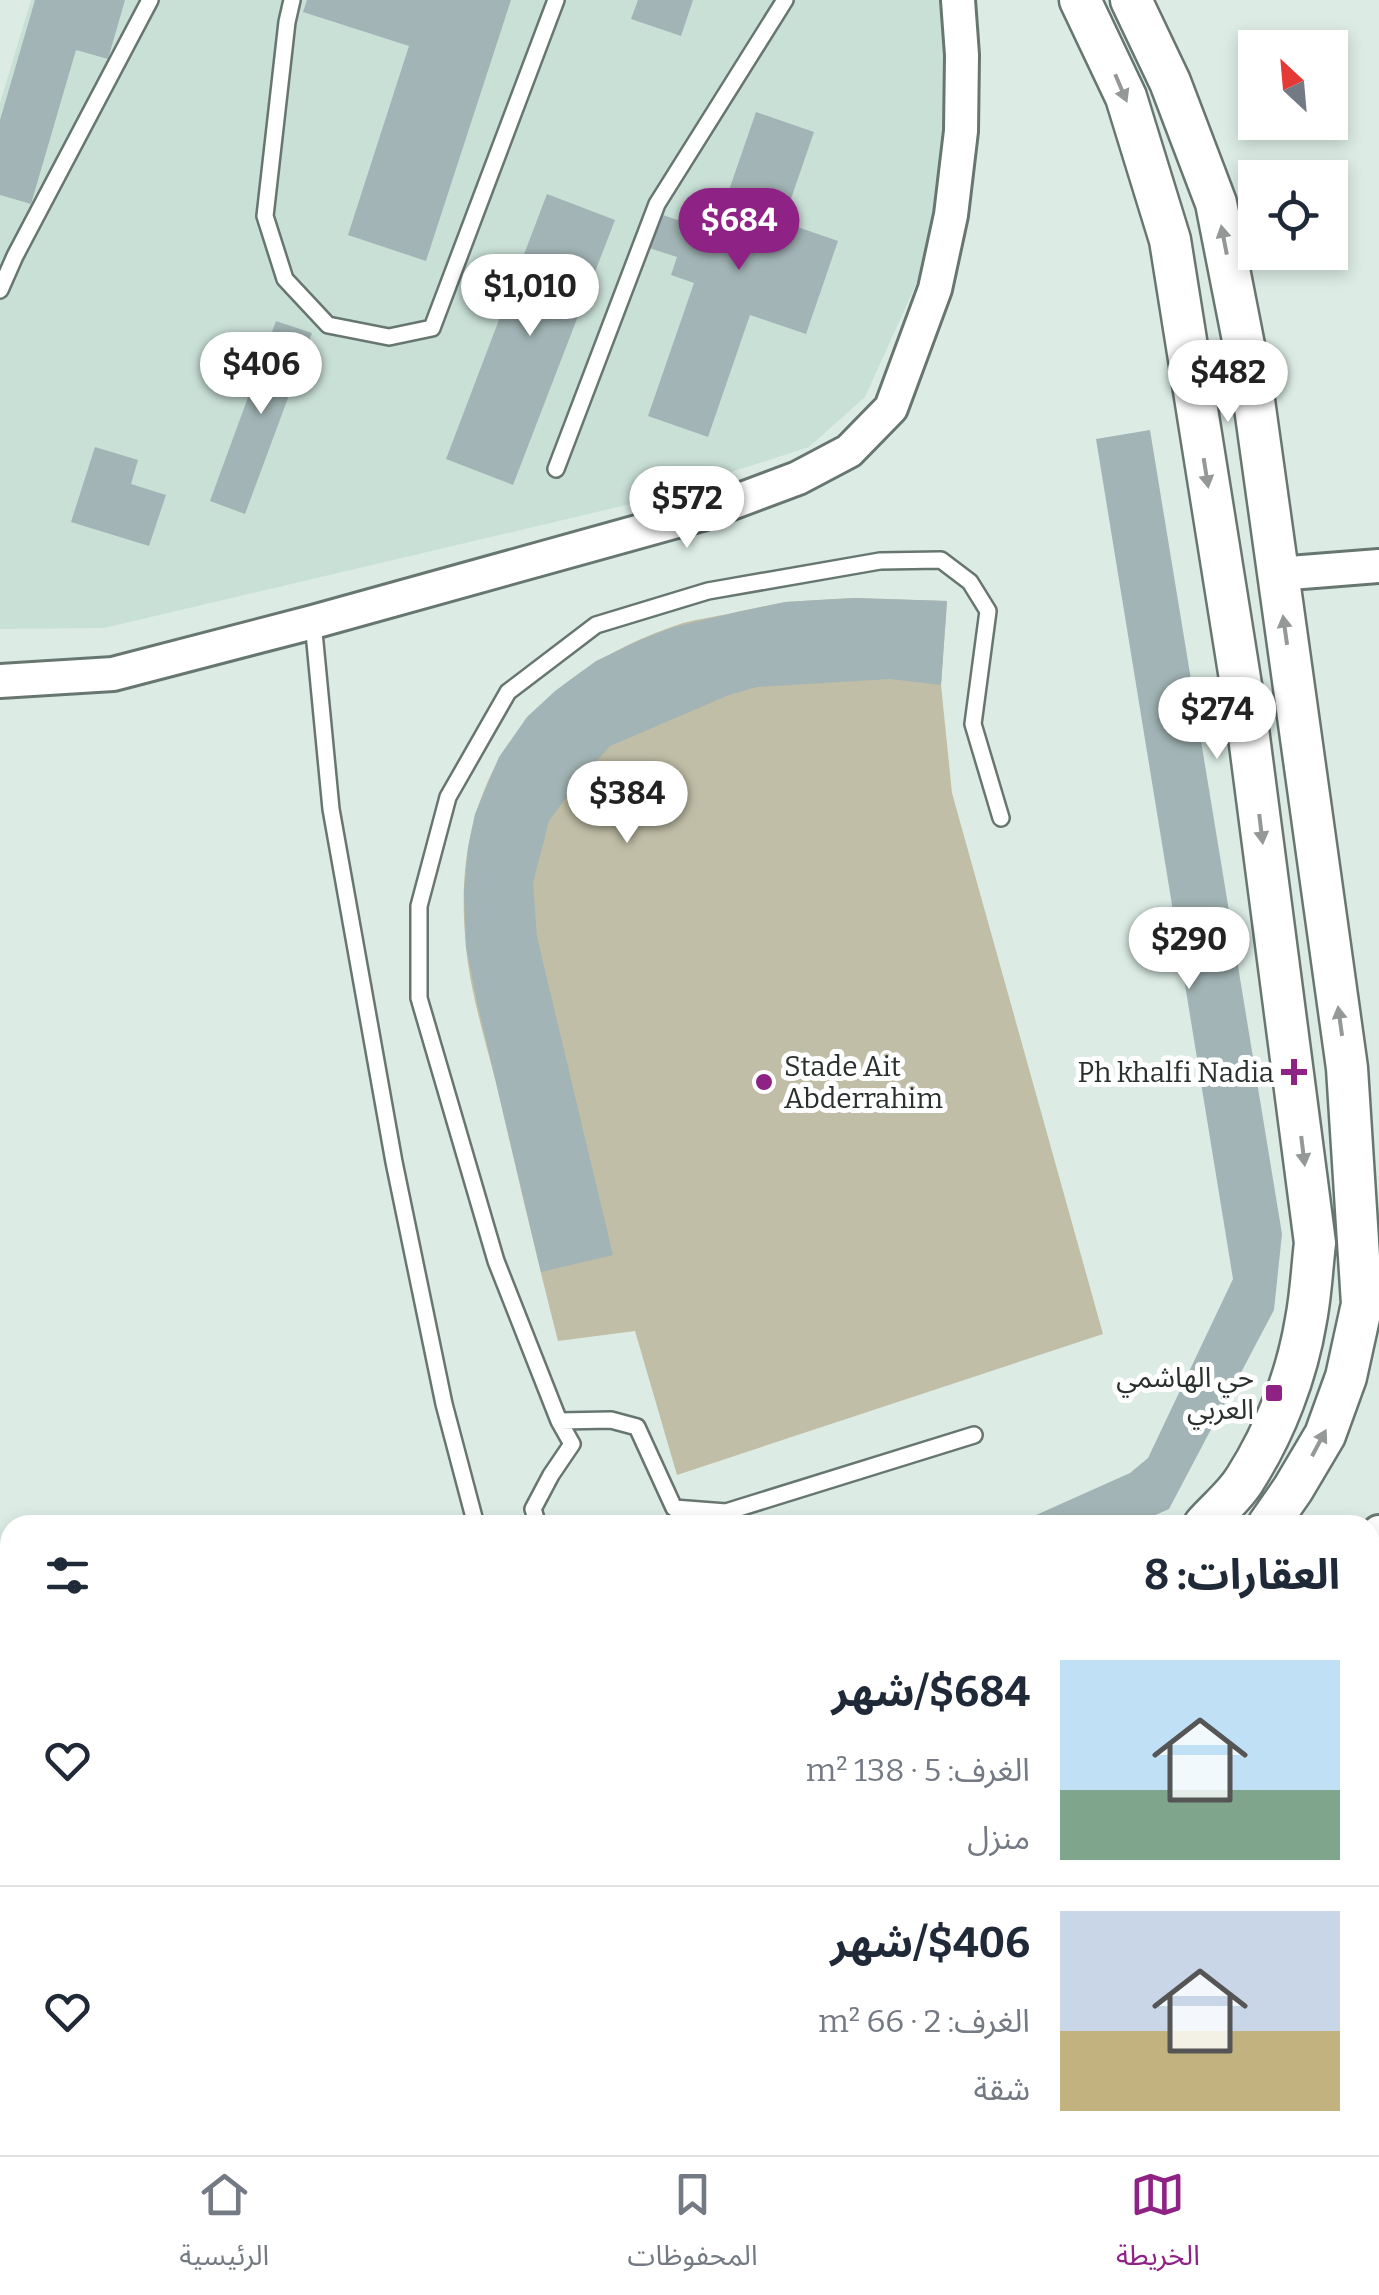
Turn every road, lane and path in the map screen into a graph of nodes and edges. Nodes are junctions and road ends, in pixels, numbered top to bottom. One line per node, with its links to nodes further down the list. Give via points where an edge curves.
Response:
1 (150, 0): 8 (lane)
2 (292, 0): 3 (lane, via 265,216 285,280 328,325 389,337 432,328)
3 (556, 0)
4 (785, 0): 11 (lane, via 657,204)
5 (958, 0): 14 (street, via 961,131 952,214 934,289 891,408 849,451 702,514)
6 (1080, 0): 10 (street, one-way to 10, via 1126,97 1170,240)
7 (1131, 0): 9 (street, one-way to 7, via 1216,203)
8 (0, 290)
9 (1252, 386): 10 (street); 13 (street)
10 (1194, 395): 23 (street, one-way to 23, via 1248,729 1315,1242 1306,1320 1286,1393 1244,1482)
11 (556, 469)
12 (1379, 566): 13 (street)
13 (1277, 574): 17 (street, one-way to 13, via 1347,1068)
14 (313, 622): 15 (street, via 113,674); 21 (lane, via 331,809 387,1122)
15 (0, 682)
16 (1001, 818): 19 (lane, via 973,724 988,611 970,582 941,560 880,562 708,591 615,619 596,625 508,692 448,797 418,906 419,998 496,1261)
17 (1362, 1304): 18 (street); 24 (street, one-way to 17, via 1324,1435)
18 (1379, 1346)
19 (559, 1421): 20 (lane, via 611,1420 637,1428 674,1508 726,1512); 22 (lane, via 572,1444 533,1508)
20 (974, 1434)
21 (473, 1515)
22 (535, 1515)
23 (1213, 1515)
24 (1275, 1515)

